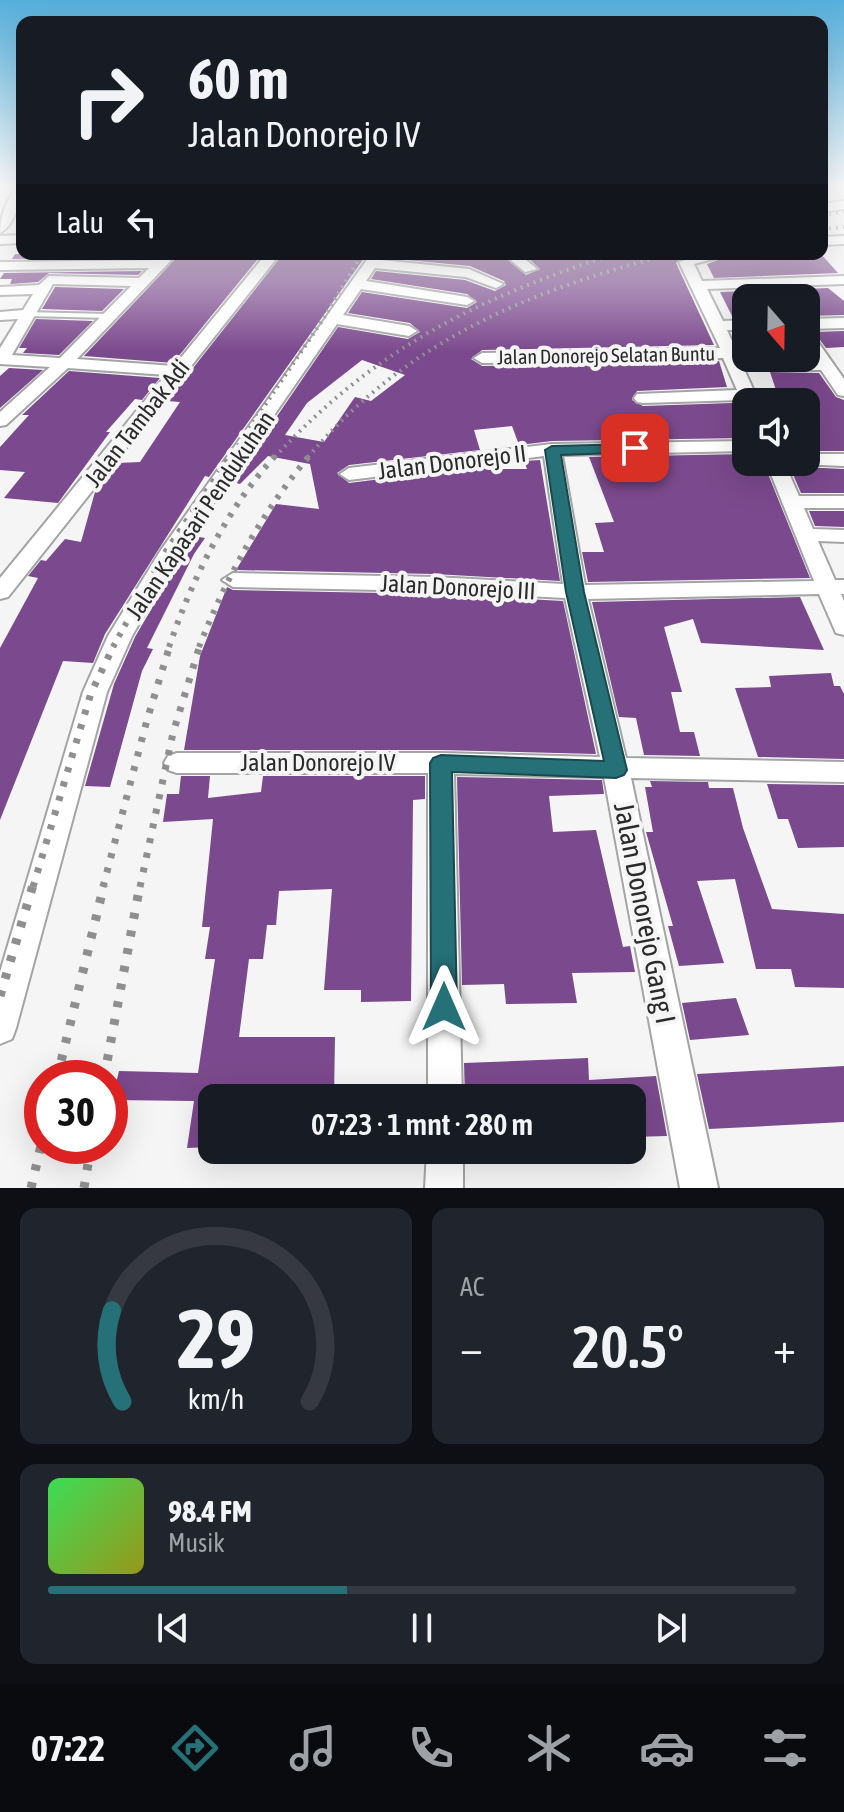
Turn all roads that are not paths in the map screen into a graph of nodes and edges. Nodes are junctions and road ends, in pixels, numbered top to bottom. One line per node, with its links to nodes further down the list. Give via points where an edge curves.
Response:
1 (138, 260): 8 (street)
2 (164, 260): 12 (street)
3 (268, 260): 35 (street, Jalan Tambak Adi)
4 (374, 260): 13 (street, Jalan Kapasari Pendukuhan)
5 (381, 260): 14 (street, via 471,274)
6 (518, 260): 10 (street)
7 (696, 260): 16 (street, via 686,262)
8 (59, 263): 9 (street); 15 (street)
9 (0, 266)
10 (530, 269)
11 (844, 280): 16 (street)
12 (141, 282): 15 (street); 21 (street)
13 (355, 284): 18 (street); 22 (street, Jalan Kapasari Pendukuhan)
14 (496, 284)
15 (46, 285): 17 (street); 19 (street)
16 (698, 285): 25 (street)
17 (0, 291)
18 (467, 301)
19 (27, 314): 20 (street); 21 (lane); 29 (street)
20 (0, 316)
21 (109, 316): 32 (street)
22 (331, 318): 27 (street); 59 (street, Jalan Kapasari Pendukuhan, via 171,550 120,636 95,692)
23 (844, 323): 24 (street)
24 (820, 324)
25 (718, 326): 26 (street); 31 (street)
26 (732, 326)
27 (409, 331)
28 (820, 356): 34 (street)
29 (1, 358): 32 (street)
30 (482, 358): 31 (street, Jalan Donorejo Selatan Buntu)
31 (732, 359)
32 (66, 361): 35 (street); 39 (street)
33 (820, 365): 34 (street, Jalan Donorejo Selatan Buntu)
34 (826, 365): 36 (street)
35 (177, 371): 52 (street, Jalan Tambak Adi)
36 (844, 391)
37 (643, 398): 38 (street)
38 (732, 398)
39 (2, 418)
40 (732, 446): 41 (street, Jalan Donorejo II)
41 (552, 450): 44 (street, Jalan Donorejo II); 53 (street, Jalan Donorejo Gang I)
42 (820, 460): 43 (street)
43 (844, 460)
44 (349, 474)
45 (781, 476): 46 (street)
46 (792, 502): 47 (street); 48 (street)
47 (844, 502)
48 (806, 535): 49 (street); 51 (street)
49 (844, 536)
50 (233, 580): 53 (street, Jalan Donorejo III)
51 (836, 588): 53 (street, Jalan Donorejo III); 54 (street)
52 (0, 592)
53 (575, 592): 57 (street, Jalan Donorejo Gang I)
54 (844, 628)
55 (177, 763): 56 (street, Jalan Donorejo IV)
56 (441, 763): 57 (street, Jalan Donorejo IV); 60 (street)
57 (616, 770): 58 (street, Jalan Donorejo IV); 63 (street, Jalan Donorejo Gang I)
58 (844, 772)
59 (0, 1028)
60 (445, 1084)
61 (445, 1164): 62 (street)
62 (444, 1188)
63 (699, 1188)

